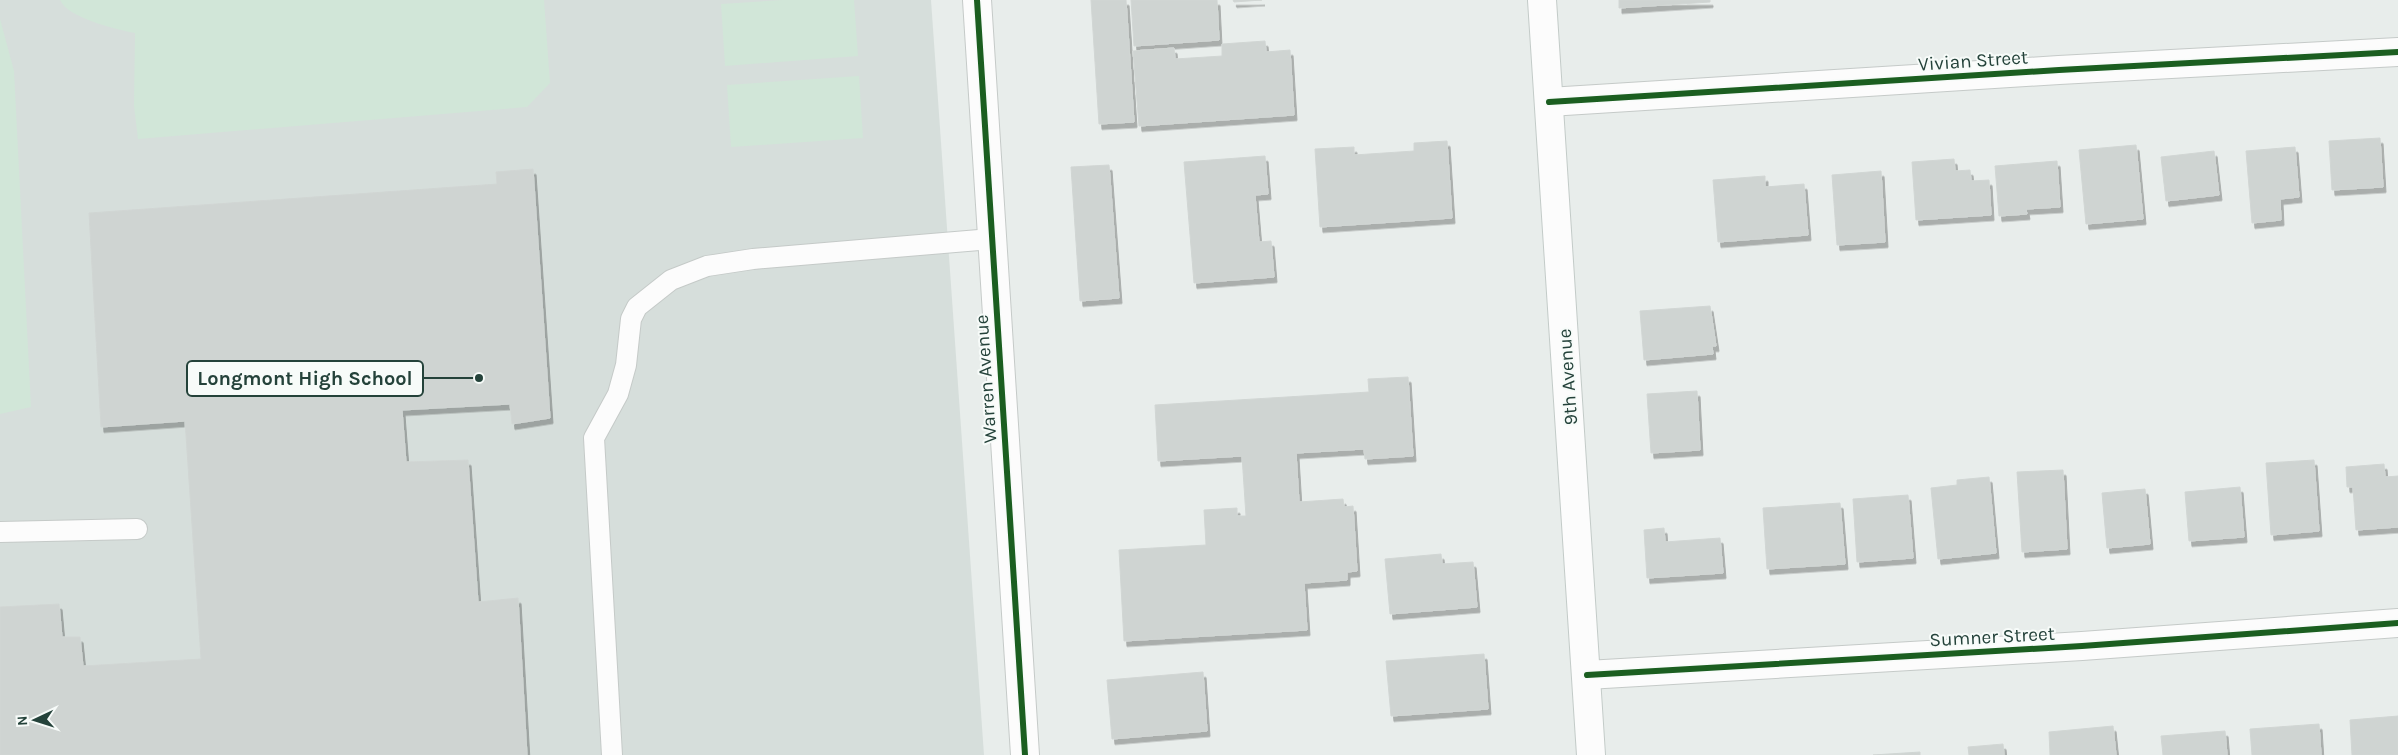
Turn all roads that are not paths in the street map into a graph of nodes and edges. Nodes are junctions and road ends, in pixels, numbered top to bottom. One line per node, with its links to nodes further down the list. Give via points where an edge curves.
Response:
1 (977, 0): 5 (street, Warren Avenue)
2 (1542, 0): 4 (street, 9th Avenue)
3 (2398, 52): 4 (street, Vivian Street)
4 (1549, 102): 9 (street, 9th Avenue)
5 (991, 239): 10 (lane, via 753,259 707,266 671,280 637,307 631,319 626,366 618,394 594,438); 11 (street, Warren Avenue)
6 (137, 530): 7 (lane)
7 (0, 532)
8 (2398, 624): 9 (street, Sumner Street)
9 (1587, 675): 12 (street, 9th Avenue)
10 (612, 755)
11 (1025, 755)
12 (1590, 755)

